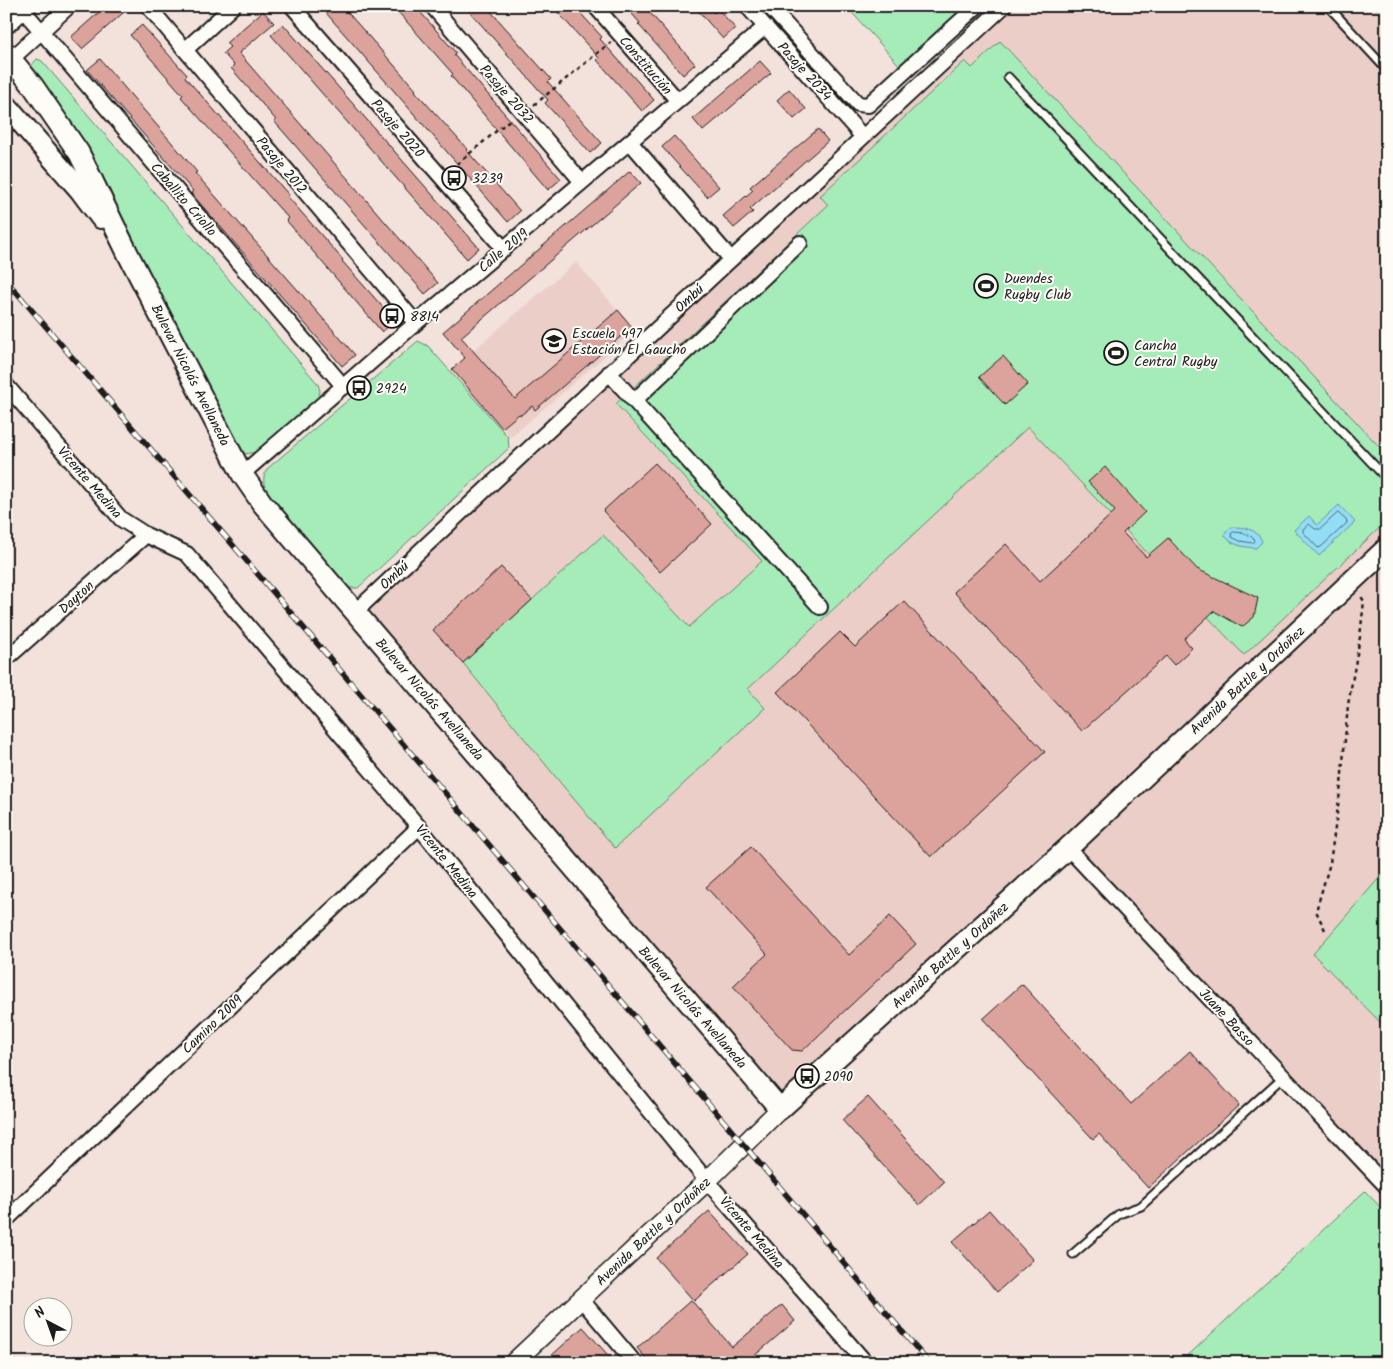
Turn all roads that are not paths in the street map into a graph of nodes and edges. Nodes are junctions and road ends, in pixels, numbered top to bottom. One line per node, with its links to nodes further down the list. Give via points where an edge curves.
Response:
1 (69, 6): 15 (street)
2 (148, 6): 16 (street, Pasaje 2012)
3 (233, 6): 16 (street)
4 (292, 6): 26 (street, Pasaje 2020)
5 (432, 6): 24 (street, Pasaje 2032)
6 (595, 6): 20 (street, Constitución)
7 (747, 6): 13 (street, Pasaje 2034)
8 (769, 6): 9 (street, via 858,104 868,105)
9 (977, 6)
10 (1004, 6): 22 (street, Ombú)
11 (1328, 6): 18 (lane)
12 (26, 9): 14 (street); 15 (street, Caballito Criollo)
13 (765, 27): 20 (street, Calle 2019); 22 (street, Pasaje 2034)
14 (6, 28)
15 (40, 32): 17 (street); 32 (street, Caballito Criollo)
16 (185, 50): 29 (street, Pasaje 2012)
17 (8, 59): 27 (main road, Bulevar Nicolás Avellaneda, via 33,86 79,153)
18 (1387, 70)
19 (1008, 77): 35 (lane)
20 (678, 101): 23 (street, Calle 2019)
21 (6, 105): 27 (main road, Bulevar Nicolás Avellaneda, via 80,190)
22 (863, 137): 28 (street, Ombú)
23 (630, 142): 24 (street, Calle 2019); 28 (street)
24 (582, 182): 26 (street, Calle 2019)
25 (800, 243): 33 (street)
26 (504, 249): 29 (street, Calle 2019)
27 (129, 256): 34 (main road, Bulevar Nicolás Avellaneda)
28 (731, 259): 30 (street, Ombú)
29 (416, 324): 32 (street, Calle 2019)
30 (610, 373): 33 (street); 39 (street, Ombú)
31 (6, 385): 36 (street, Vicente Medina, via 121,519)
32 (344, 387): 34 (street, Calle 2019)
33 (634, 401): 38 (street)
34 (242, 474): 39 (main road, Bulevar Nicolás Avellaneda, via 262,503)
35 (1387, 479)
36 (146, 535): 40 (street, Dayton); 41 (street, Vicente Medina, via 187,554)
37 (1387, 548): 42 (main road, Avenida Battle y Ordoñez)
38 (820, 607)
39 (355, 612): 44 (main road, Bulevar Nicolás Avellaneda)
40 (6, 659)
41 (418, 827): 45 (street, Vicente Medina); 47 (street, Camino 2009)
42 (1068, 848): 43 (street, Juane Basso); 44 (main road, Avenida Battle y Ordoñez)
43 (1283, 1077): 46 (street, Juane Basso); 48 (lane, via 1141,1206 1119,1214)
44 (780, 1109): 45 (street, Avenida Battle y Ordoñez)
45 (707, 1181): 49 (street, Avenida Battle y Ordoñez); 52 (street, Vicente Medina)
46 (1387, 1187)
47 (6, 1220)
48 (1073, 1254)
49 (581, 1299): 50 (street, Avenida Battle y Ordoñez); 51 (street)
50 (513, 1363)
51 (635, 1363)
52 (866, 1363)

